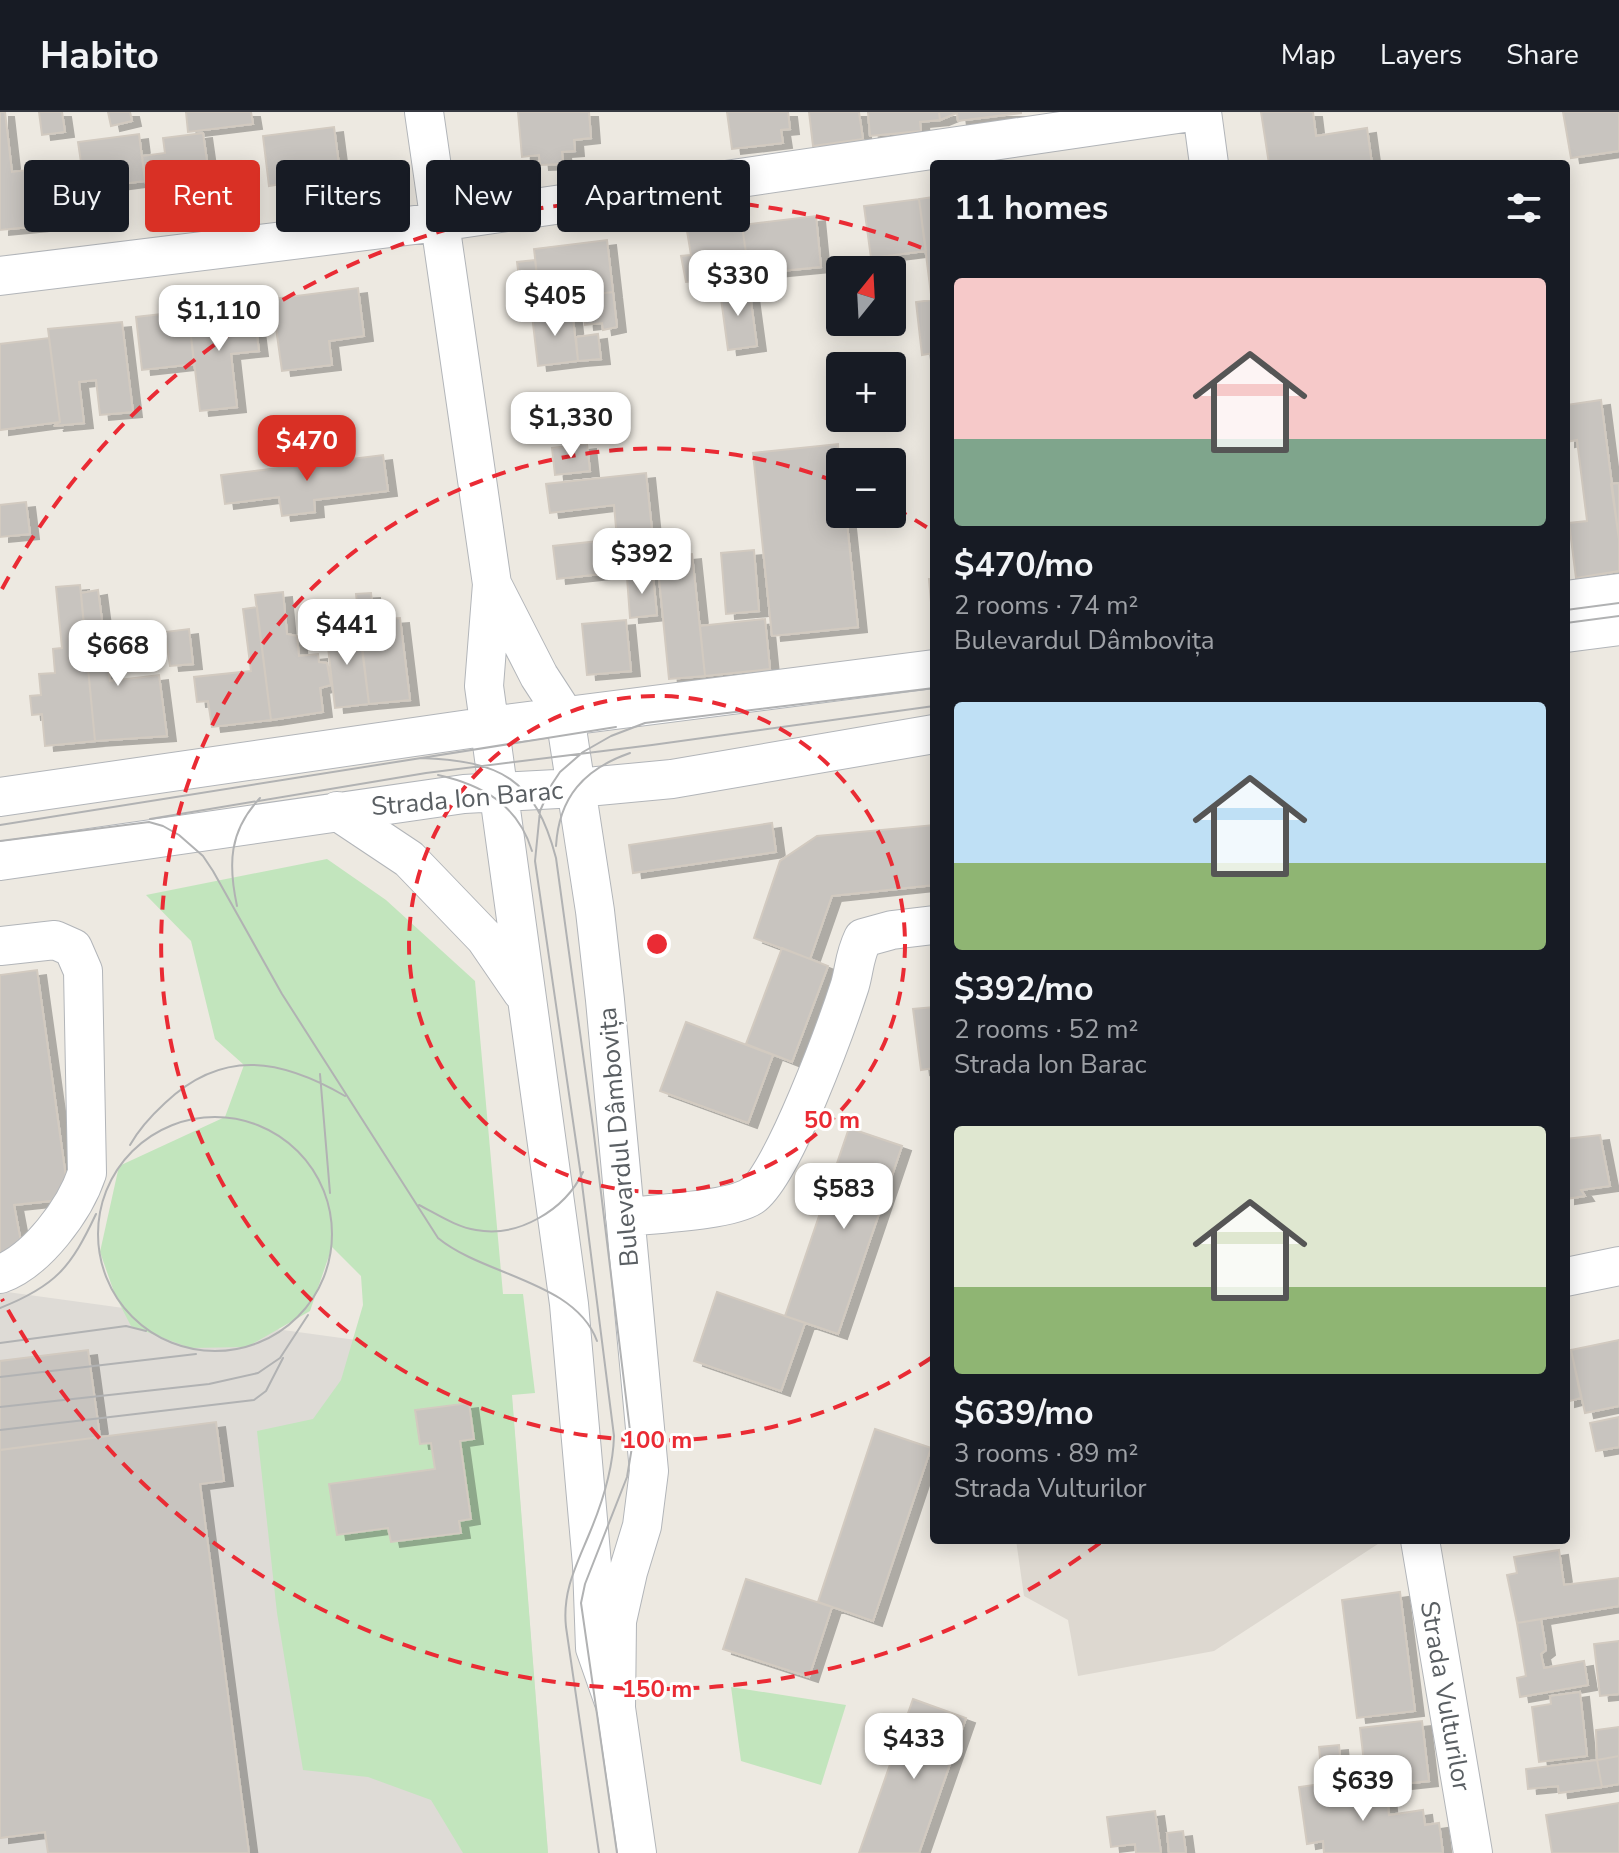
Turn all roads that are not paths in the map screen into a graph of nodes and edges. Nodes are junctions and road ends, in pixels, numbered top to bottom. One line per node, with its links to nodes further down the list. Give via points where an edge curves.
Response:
1 (424, 112): 4 (street, Bulevardul Dâmbovița)
2 (1191, 112): 6 (street)
3 (1202, 112): 5 (street)
4 (431, 160)
5 (1208, 160)
6 (541, 207)
7 (426, 224): 9 (street)
8 (440, 232): 10 (street, Bulevardul Dâmbovița)
9 (0, 276)
10 (492, 584): 16 (street, Bulevardul Dâmbovița); 17 (street, Bulevardul Dâmbovița, via 484,686)
11 (1619, 593): 12 (street)
12 (1570, 599)
13 (1619, 626): 14 (street)
14 (1570, 632)
15 (930, 670): 16 (street)
16 (565, 716): 17 (street); 19 (street, Bulevardul Dâmbovița)
17 (490, 726): 20 (street, Bulevardul Dâmbovița); 21 (street)
18 (930, 735): 19 (street, Strada Ion Barac, via 672,779)
19 (576, 788): 20 (street, Strada Ion Barac); 27 (street, Bulevardul Dâmbovița, via 595,911)
20 (499, 793): 22 (street, Strada Ion Barac); 26 (street, Bulevardul Dâmbovița)
21 (0, 797)
22 (337, 811): 23 (street, Strada Ion Barac); 26 (street, via 419,869 485,938)
23 (0, 861)
24 (930, 925): 27 (street, via 863,938 814,1082 780,1158 758,1191 720,1205)
25 (0, 946): 29 (street, via 55,940 73,948 83,971 87,1173 60,1221 34,1253)
26 (526, 998): 32 (street, Bulevardul Dâmbovița, via 569,1304 595,1648)
27 (625, 1217): 32 (street, Bulevardul Dâmbovița, via 649,1471 642,1526 617,1621)
28 (1619, 1266): 30 (street)
29 (0, 1274)
30 (1570, 1276)
31 (1421, 1544): 34 (street, Strada Vulturilor)
32 (616, 1708): 33 (street, Bulevardul Dâmbovița)
33 (637, 1853)
34 (1473, 1853)

